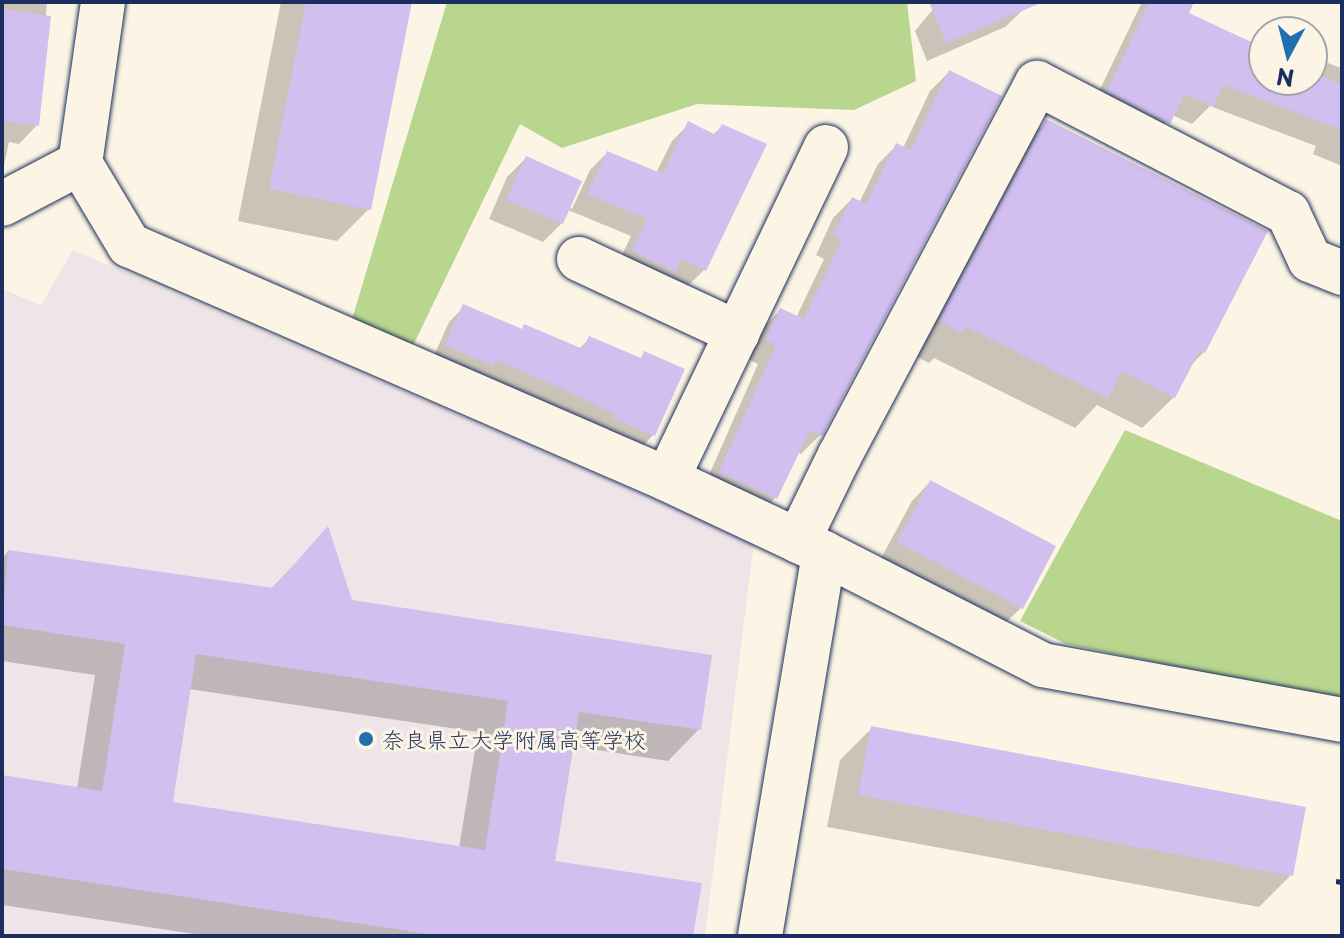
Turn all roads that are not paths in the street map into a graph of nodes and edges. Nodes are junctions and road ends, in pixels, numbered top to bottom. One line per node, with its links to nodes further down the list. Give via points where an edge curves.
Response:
1 (103, 2): 3 (street)
2 (826, 147): 7 (street)
3 (80, 163): 4 (street); 8 (street, via 129,245)
4 (2, 204)
5 (579, 259): 7 (street)
6 (1342, 273): 9 (street, via 1310,260 1288,213 1037,83 840,455)
7 (738, 333): 8 (street)
8 (667, 479): 9 (street)
9 (811, 547): 10 (street, via 1043,665); 11 (street)
10 (1342, 720)
11 (760, 936)

